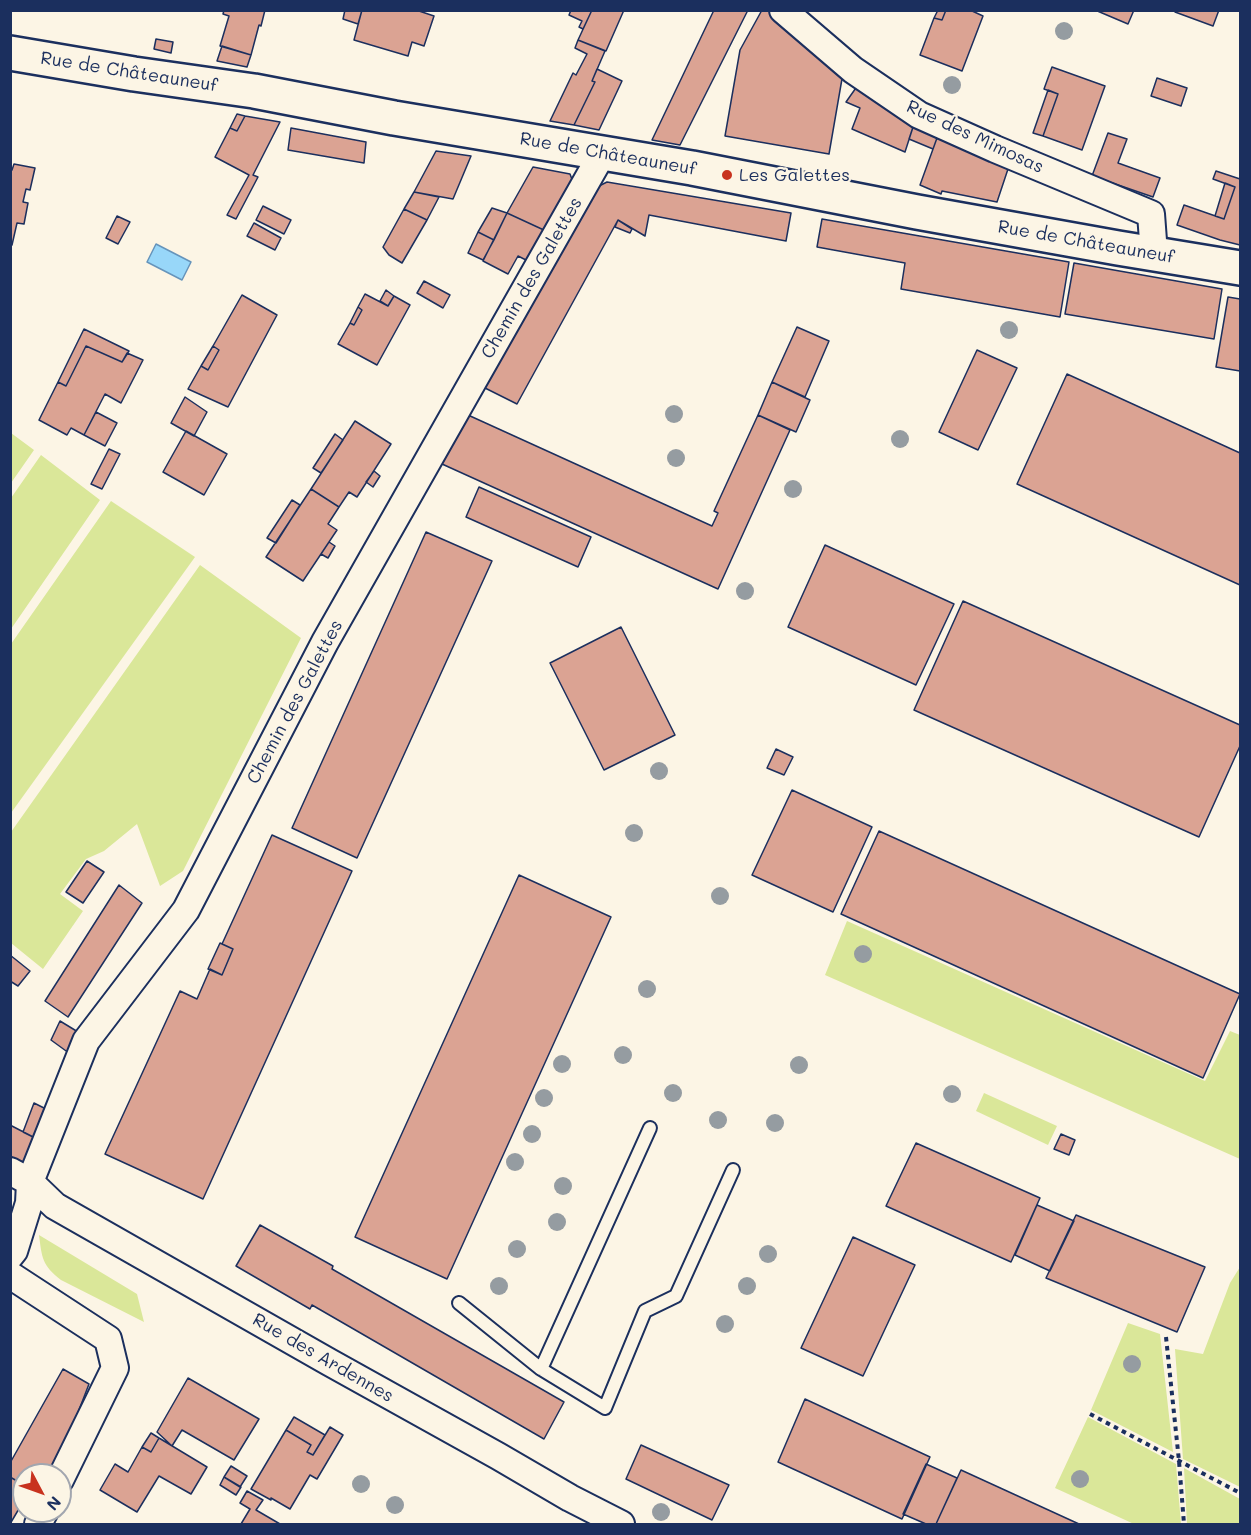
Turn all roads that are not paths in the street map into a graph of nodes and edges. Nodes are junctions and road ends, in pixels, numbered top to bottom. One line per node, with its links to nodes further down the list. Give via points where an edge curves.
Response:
1 (783, 10): 4 (street, Rue des Mimosas, via 854,70 919,115 1151,214)
2 (10, 53): 3 (main road, Rue de Châteauneuf, via 254,91)
3 (602, 154): 4 (main road, Rue de Châteauneuf); 8 (street, Chemin des Galettes, via 325,642 186,910 86,1041)
4 (1154, 254): 5 (main road, Rue de Châteauneuf)
5 (1240, 268)
6 (650, 1128): 12 (lane)
7 (733, 1170): 12 (lane, via 676,1296 645,1311 605,1408)
8 (20, 1177): 9 (street, Chemin des Galettes, via 29,1203); 14 (street, Rue des Ardennes, via 55,1206)
9 (10, 1256)
10 (10, 1275): 13 (street, via 108,1339 115,1368)
11 (459, 1303): 12 (lane)
12 (541, 1369)
13 (68, 1463)
14 (621, 1524)

